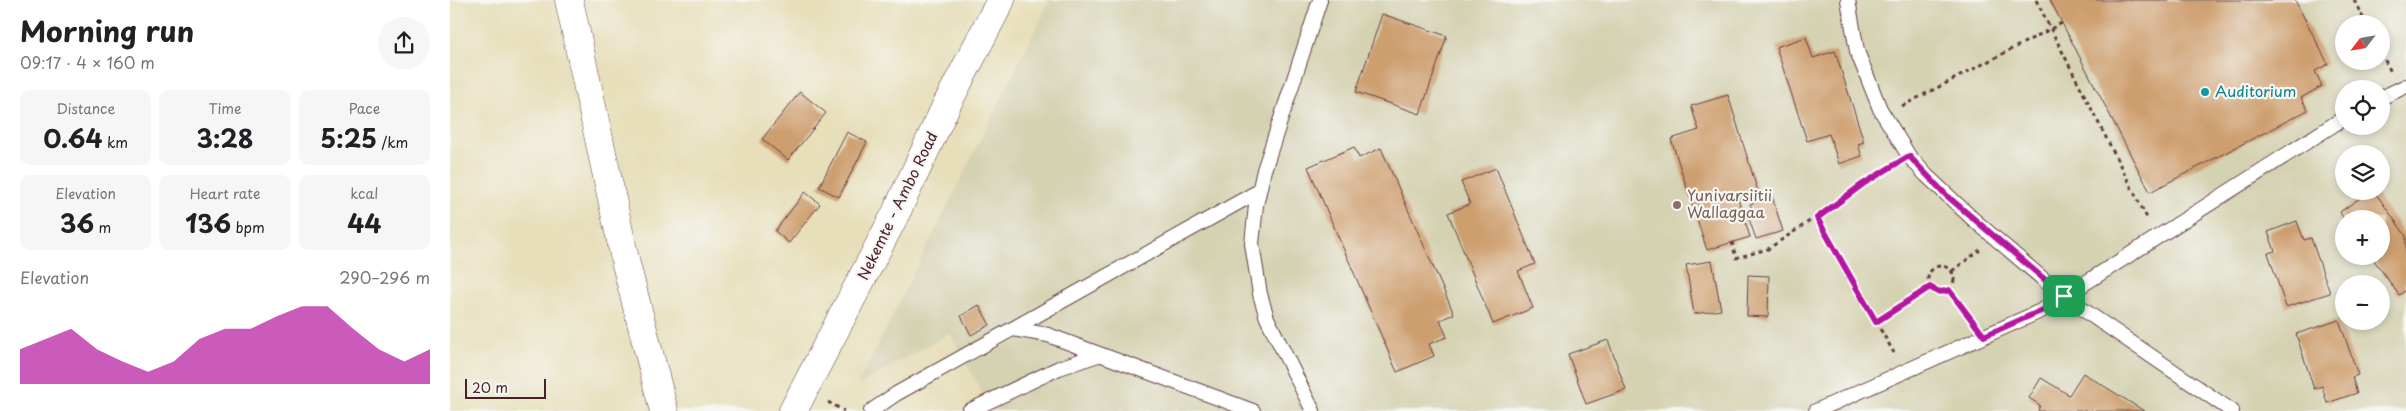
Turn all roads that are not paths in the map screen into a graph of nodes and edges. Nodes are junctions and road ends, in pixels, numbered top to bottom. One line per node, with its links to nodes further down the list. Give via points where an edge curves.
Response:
1 (569, 0): 12 (main road, via 626,264)
2 (1001, 0): 13 (main road, Nekemte - Ambo Road, via 895,215)
3 (1320, 0): 8 (lane)
4 (1848, 0): 9 (lane, via 1857,51 1883,115 1909,156 1946,195)
5 (2406, 86): 6 (lane)
6 (2390, 94)
7 (2335, 124): 9 (lane)
8 (1259, 191): 10 (lane); 17 (lane, via 1252,244 1260,294 1276,339)
9 (2064, 296): 18 (lane, via 2043,310); 19 (lane)
10 (1013, 330): 11 (lane, via 1048,335); 14 (lane, via 896,394)
11 (1098, 355): 15 (lane, via 1060,368); 16 (lane)
12 (664, 411)
13 (793, 411)
14 (872, 411)
15 (969, 411)
16 (1253, 411)
17 (1313, 411)
18 (1816, 411)
19 (2232, 411)

